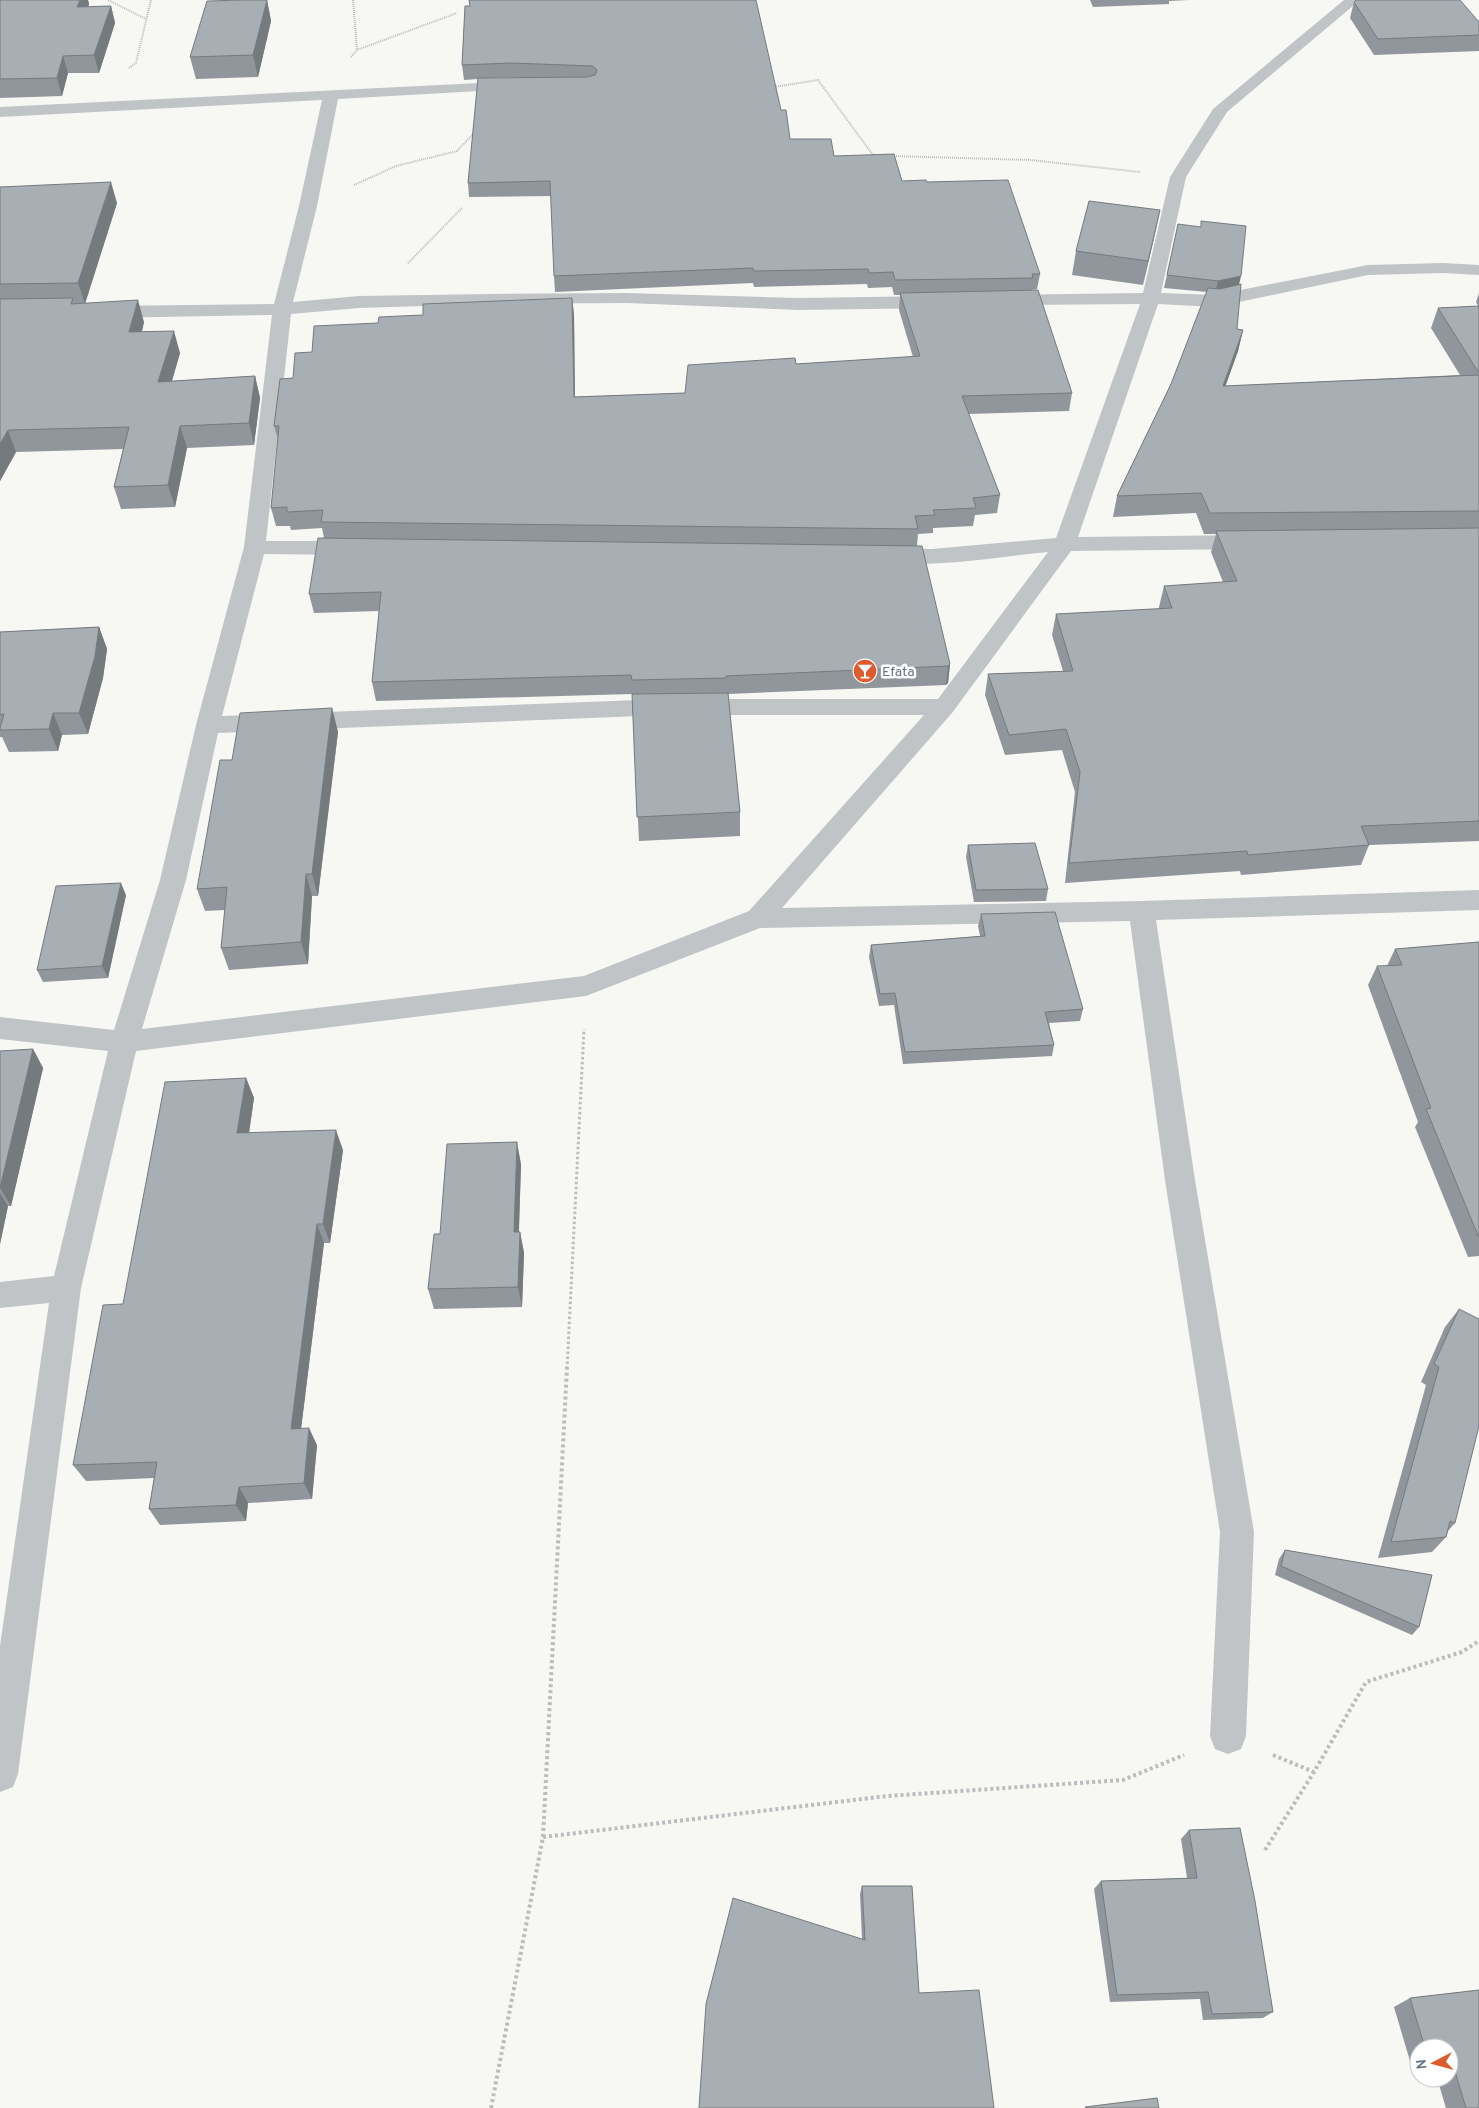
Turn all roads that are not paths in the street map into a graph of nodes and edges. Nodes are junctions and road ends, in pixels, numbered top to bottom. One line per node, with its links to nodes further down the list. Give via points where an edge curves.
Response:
1 (1353, 0): 6 (street, via 1221,109 1178,177)
2 (531, 85): 3 (street)
3 (331, 95): 4 (street); 9 (street)
4 (0, 112)
5 (1479, 270): 6 (street, via 1368,270 1215,301)
6 (1151, 298): 7 (street); 12 (street)
7 (987, 301)
8 (959, 302): 9 (street, via 799,304 597,298 359,302)
9 (282, 309): 10 (street); 13 (street)
10 (87, 312)
11 (1272, 542): 12 (street)
12 (1065, 544): 15 (street, via 932,556); 16 (street)
13 (255, 547): 14 (street); 17 (street)
14 (374, 548)
15 (865, 555)
16 (944, 707): 17 (street, via 666,707); 20 (street)
17 (208, 725): 22 (street, via 173,880)
18 (1479, 900): 19 (street)
19 (1142, 911): 20 (street); 25 (street, via 1180,1180 1237,1532)
20 (758, 918): 22 (street, via 586,986)
21 (0, 1028): 22 (street)
22 (124, 1042): 23 (street)
23 (66, 1288): 24 (street); 26 (street)
24 (0, 1295)
25 (1228, 1736)
26 (0, 1774)

